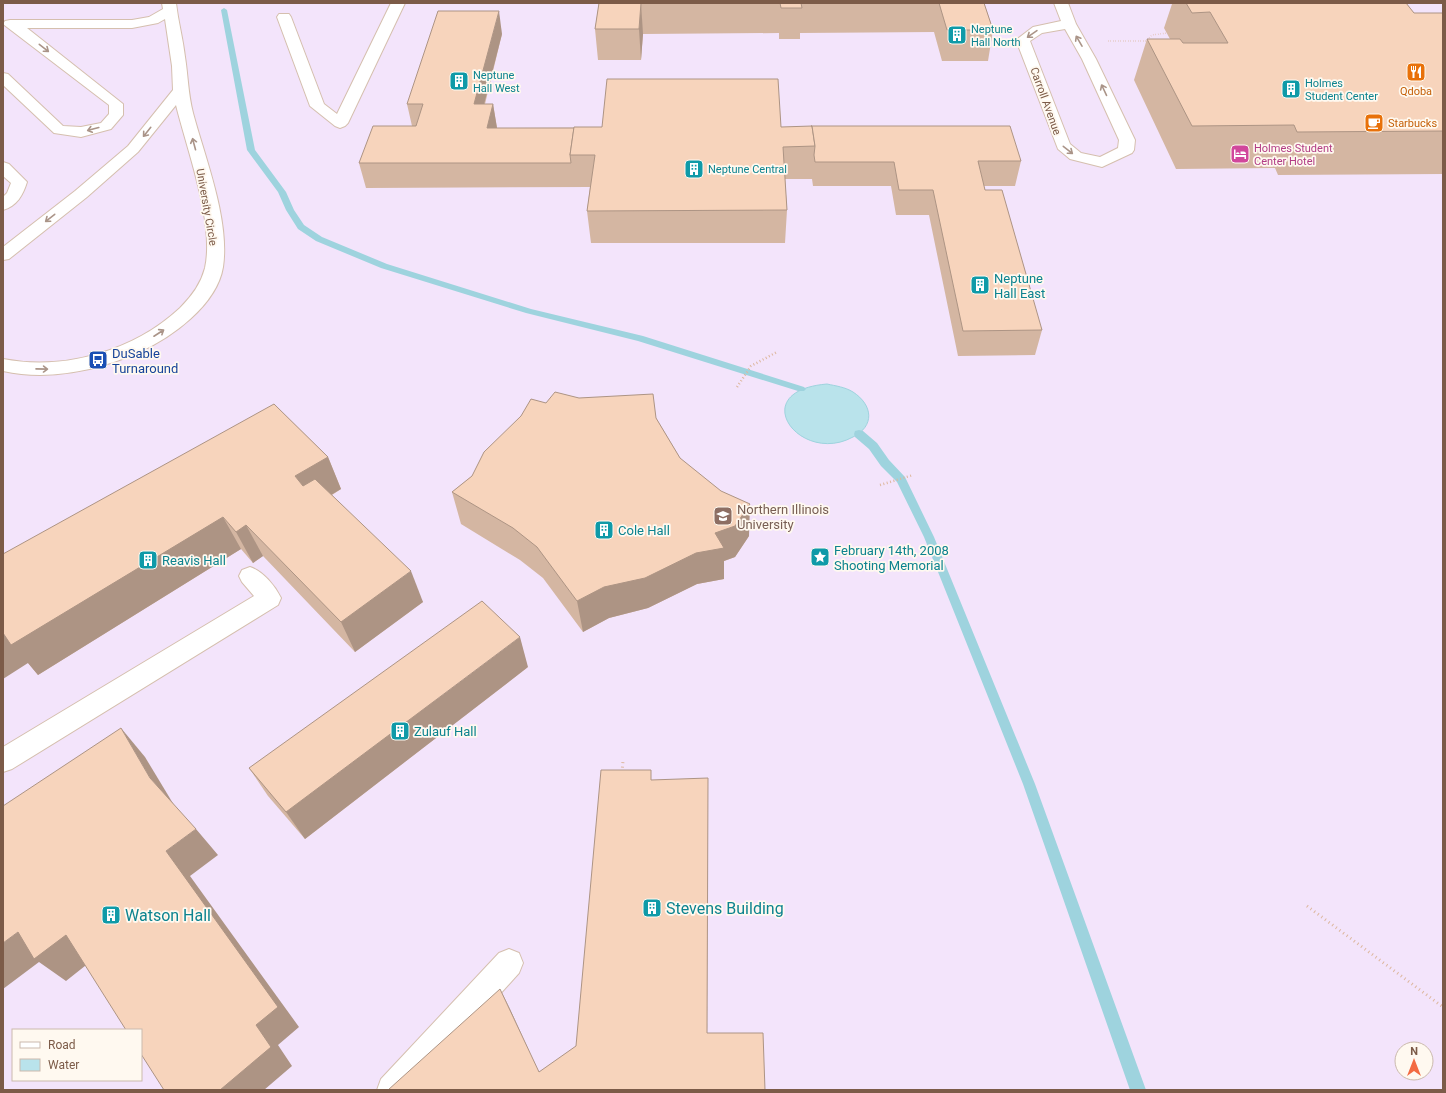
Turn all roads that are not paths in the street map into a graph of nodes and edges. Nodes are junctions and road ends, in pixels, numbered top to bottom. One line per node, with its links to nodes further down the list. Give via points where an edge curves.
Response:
1 (398, 3): 4 (street, via 340,123 317,106)
2 (1060, 3): 6 (street, Carroll Avenue)
3 (169, 7): 5 (street, via 153,20 132,24); 8 (street, University Circle, via 180,63)
4 (284, 17)
5 (8, 24): 7 (street, one-way to 7, via 116,104 116,115 106,126 81,132 59,130)
6 (1069, 24): 6 (street, Carroll Avenue, one-way to 6, via 1038,30 1023,40 1062,146 1076,156 1102,162 1126,150 1127,140 1089,59)
7 (3, 78)
8 (180, 91): 11 (street, one-way to 11, via 133,149 81,194); 12 (street, University Circle, one-way to 8, via 58,368 98,360 127,351 145,341 194,306 214,268 215,235 207,192)
9 (3, 167): 10 (street, via 19,182 15,195)
10 (3, 205)
11 (3, 255)
12 (3, 365)
13 (250, 576): 14 (street, via 270,598)
14 (5, 756)
15 (509, 963): 16 (street)
16 (392, 1090)

